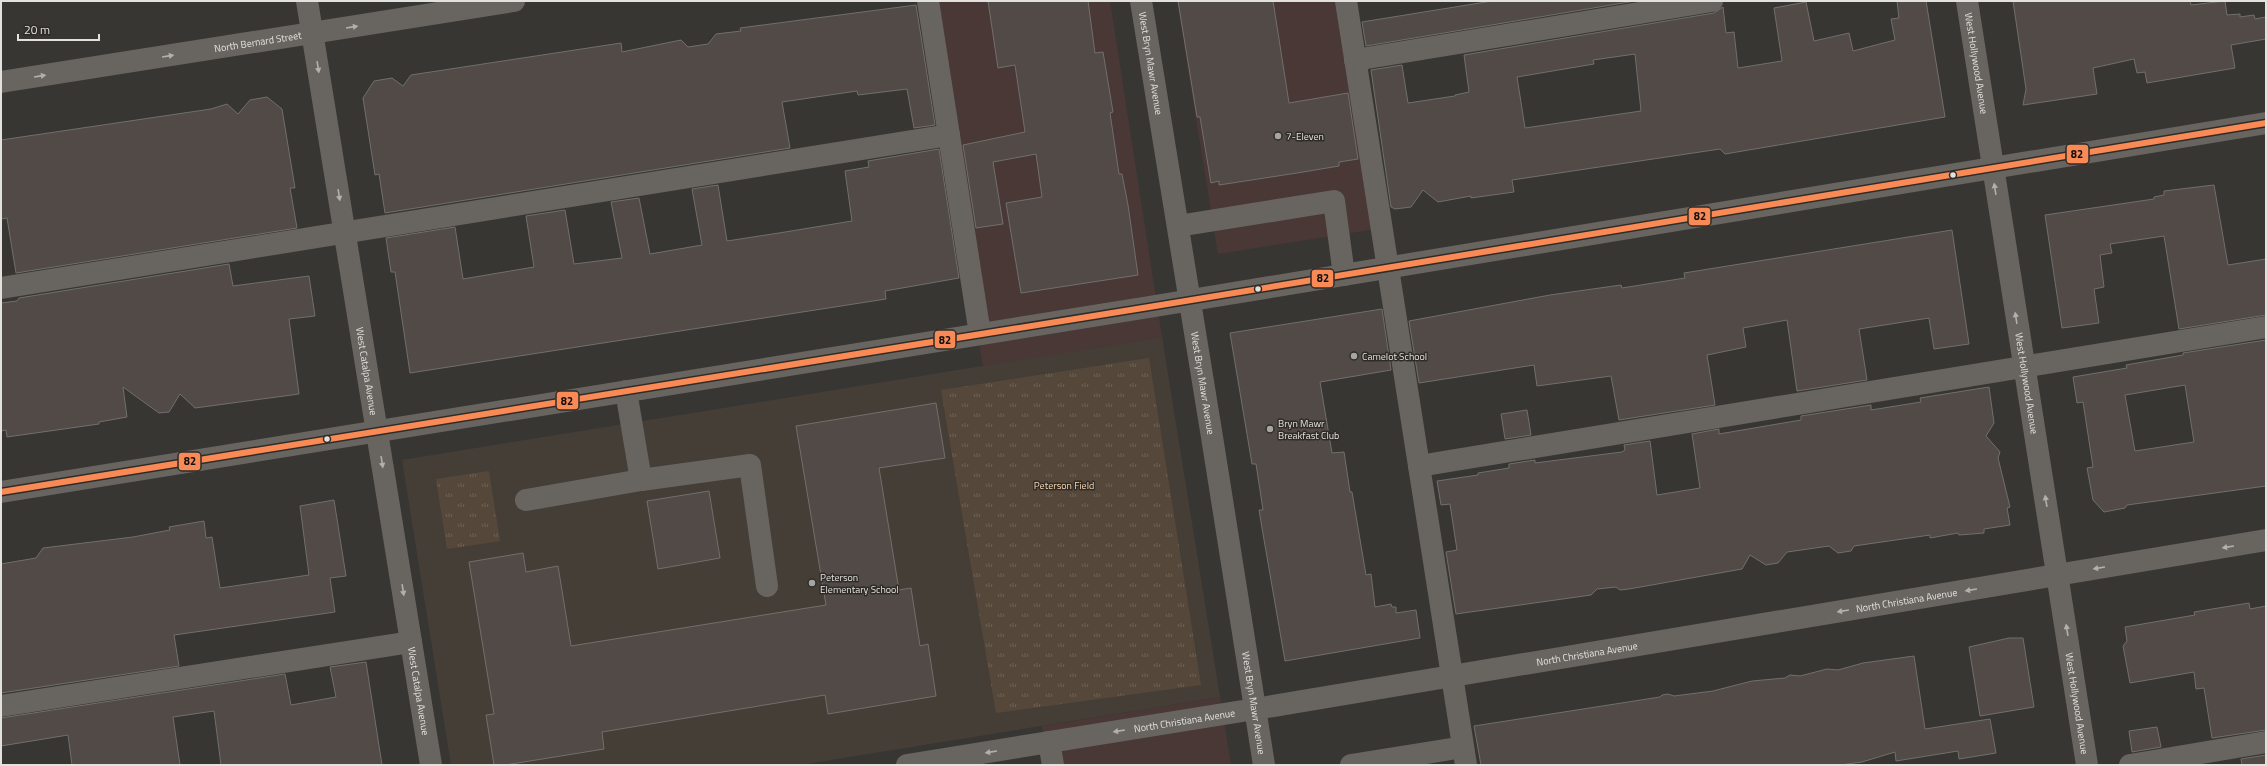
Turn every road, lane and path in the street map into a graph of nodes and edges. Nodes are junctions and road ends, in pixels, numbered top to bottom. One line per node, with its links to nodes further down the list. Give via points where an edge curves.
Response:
1 (307, 1): 8 (street, West Catalpa Avenue)
2 (514, 1): 8 (street, North Bernard Street, one-way to 2)
3 (928, 1): 12 (street)
4 (1141, 1): 14 (street, West Bryn Mawr Avenue)
5 (1346, 1): 9 (street)
6 (1712, 1): 9 (street)
7 (1967, 1): 13 (street, West Hollywood Avenue)
8 (312, 33): 10 (street, North Bernard Street, one-way to 8); 15 (street, West Catalpa Avenue, one-way to 15)
9 (1355, 60): 16 (street)
10 (1, 82)
11 (2266, 123): 13 (street)
12 (949, 135): 15 (street); 21 (street)
13 (1992, 168): 16 (street); 22 (street, West Hollywood Avenue, one-way to 13)
14 (1178, 226): 17 (street, via 1334,201); 19 (street, West Bryn Mawr Avenue)
15 (345, 233): 18 (street); 24 (street, West Catalpa Avenue)
16 (1388, 268): 17 (street); 25 (street)
17 (1344, 275): 19 (street)
18 (1, 288)
19 (1190, 300): 21 (street); 35 (street, West Bryn Mawr Avenue)
20 (2266, 327): 22 (street)
21 (980, 334): 23 (street)
22 (2024, 366): 25 (street); 30 (street, West Hollywood Avenue, one-way to 22)
23 (626, 391): 24 (street); 26 (street)
24 (377, 432): 27 (street); 32 (street, West Catalpa Avenue, one-way to 32)
25 (1419, 466): 33 (street)
26 (641, 480): 28 (street); 31 (street, via 750,465)
27 (1, 492)
28 (526, 500)
29 (2266, 540): 30 (street, North Christiana Avenue, one-way to 30)
30 (2058, 575): 33 (street, North Christiana Avenue, one-way to 33); 45 (street, West Hollywood Avenue, one-way to 30)
31 (767, 586)
32 (411, 642): 34 (street); 39 (street, West Catalpa Avenue)
33 (1452, 676): 35 (street, North Christiana Avenue); 44 (street)
34 (1, 706)
35 (1255, 709): 36 (street, North Christiana Avenue, one-way to 36); 42 (street, West Bryn Mawr Avenue)
36 (1049, 742): 40 (street, North Christiana Avenue, one-way to 40); 41 (street)
37 (2266, 742): 46 (street)
38 (1451, 749): 43 (street)
39 (431, 765)
40 (907, 765)
41 (1053, 765)
42 (1264, 765)
43 (1351, 765)
44 (1466, 765)
45 (2087, 765)
46 (2130, 765)

